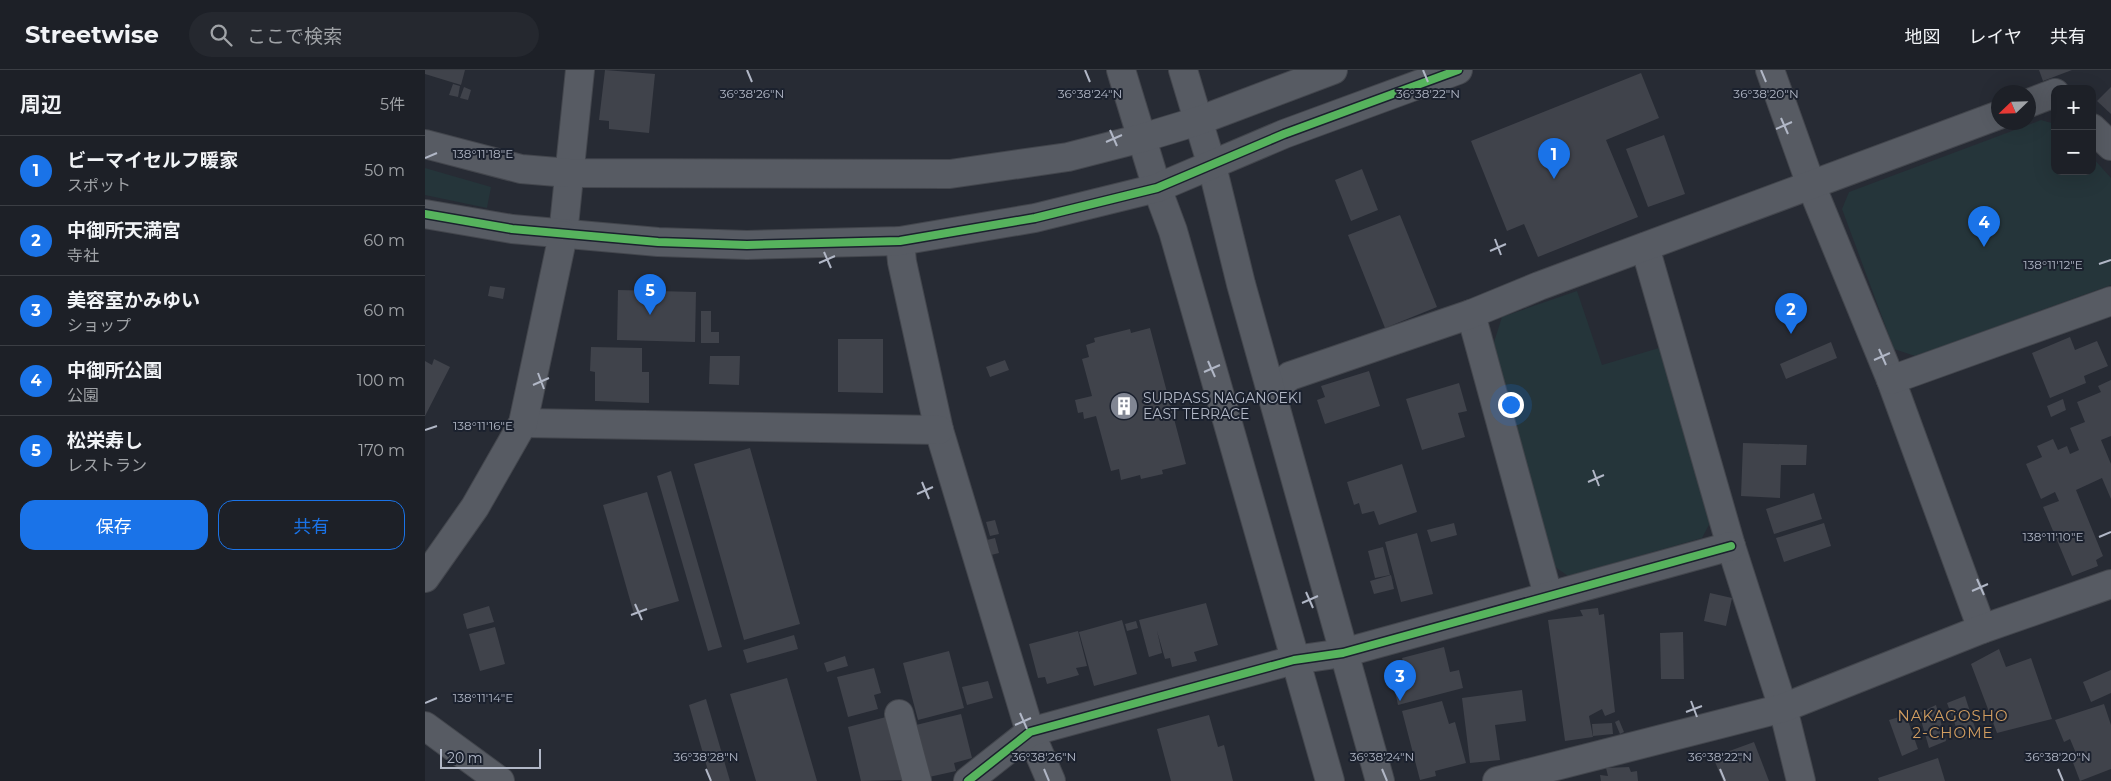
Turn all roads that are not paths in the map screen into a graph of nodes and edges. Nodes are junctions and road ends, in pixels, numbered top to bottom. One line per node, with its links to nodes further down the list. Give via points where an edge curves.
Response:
1 (580, 70): 16 (street)
2 (1121, 70): 12 (street)
3 (1183, 70): 10 (street)
4 (1333, 70): 10 (street)
5 (1458, 70): 15 (street, via 1284,134)
6 (1770, 70): 17 (street)
7 (2051, 95): 8 (street)
8 (2036, 101)
9 (1991, 118): 17 (street)
10 (1198, 121): 12 (street); 15 (street)
11 (2094, 130): 14 (street)
12 (1142, 138): 16 (street, via 1068,157 950,174); 18 (street)
13 (425, 144): 16 (street, via 521,169)
14 (2111, 146)
15 (1212, 166): 18 (street); 26 (street, via 1222,214)
16 (569, 173): 20 (street)
17 (1811, 185): 22 (street); 25 (street)
18 (1157, 188): 21 (street, via 1035,218); 35 (street, via 1173,231)
19 (425, 214): 20 (street)
20 (563, 235): 21 (street, via 747,246); 27 (street)
21 (900, 241): 28 (street)
22 (1645, 247): 24 (street); 29 (street)
23 (2110, 302): 25 (street)
24 (1471, 314): 26 (street, via 1290,376); 32 (street)
25 (1891, 380): 33 (street)
26 (1272, 391): 34 (street)
27 (523, 423): 28 (street); 30 (street, via 475,507)
28 (939, 430): 39 (street)
29 (1731, 546): 32 (street); 36 (street)
30 (425, 578)
31 (2111, 584): 33 (street)
32 (1548, 595): 34 (street)
33 (1981, 629): 36 (street)
34 (1343, 652): 35 (street); 45 (street)
35 (1294, 660): 39 (street); 44 (street)
36 (1783, 708): 46 (street); 47 (street)
37 (899, 714): 41 (street)
38 (425, 726): 40 (street)
39 (1031, 732): 42 (street); 43 (street)
40 (500, 781)
41 (917, 781)
42 (968, 781)
43 (1051, 781)
44 (1330, 781)
45 (1380, 781)
46 (1497, 781)
47 (1801, 781)

